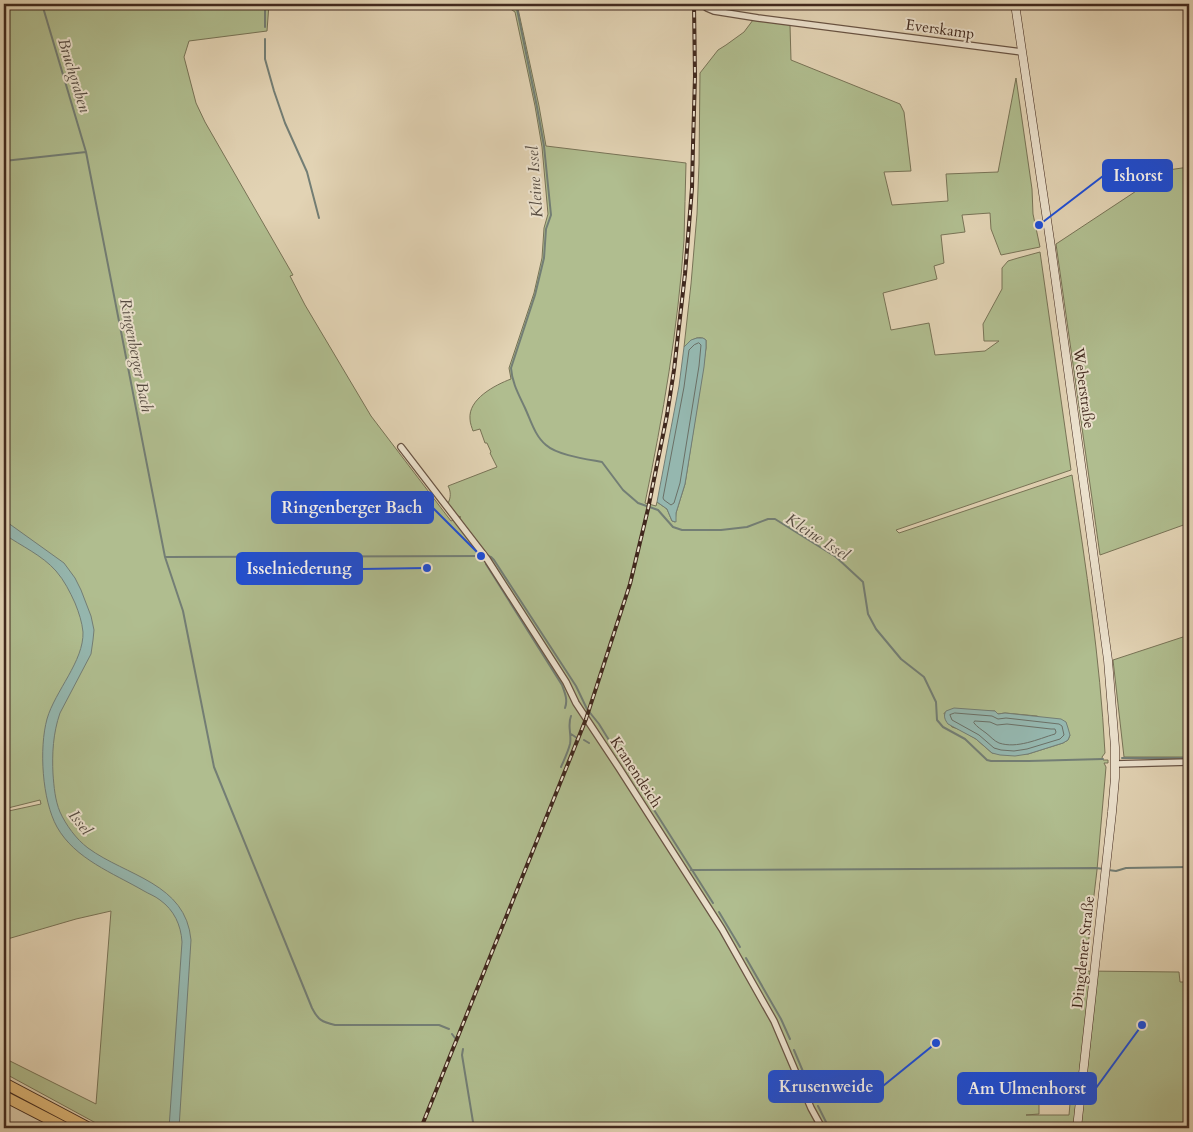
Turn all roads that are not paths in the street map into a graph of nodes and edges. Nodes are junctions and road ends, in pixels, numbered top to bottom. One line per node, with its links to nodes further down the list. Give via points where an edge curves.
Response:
1 (1015, 4): 3 (main road, Weberstraße)
2 (707, 8): 3 (street, Everskamp, via 714,12)
3 (1022, 52): 6 (main road, Weberstraße, via 1108,660)
4 (401, 448): 12 (street, Kranendeich, via 483,553 722,929 774,1021)
5 (1189, 762): 6 (street)
6 (1115, 764): 7 (main road, Weberstraße)
7 (1115, 778): 13 (main road, Dingdener Straße)
8 (4, 1083): 11 (highway)
9 (4, 1096): 10 (highway)
10 (66, 1128)
11 (89, 1128)
12 (822, 1128)
13 (1077, 1128)

